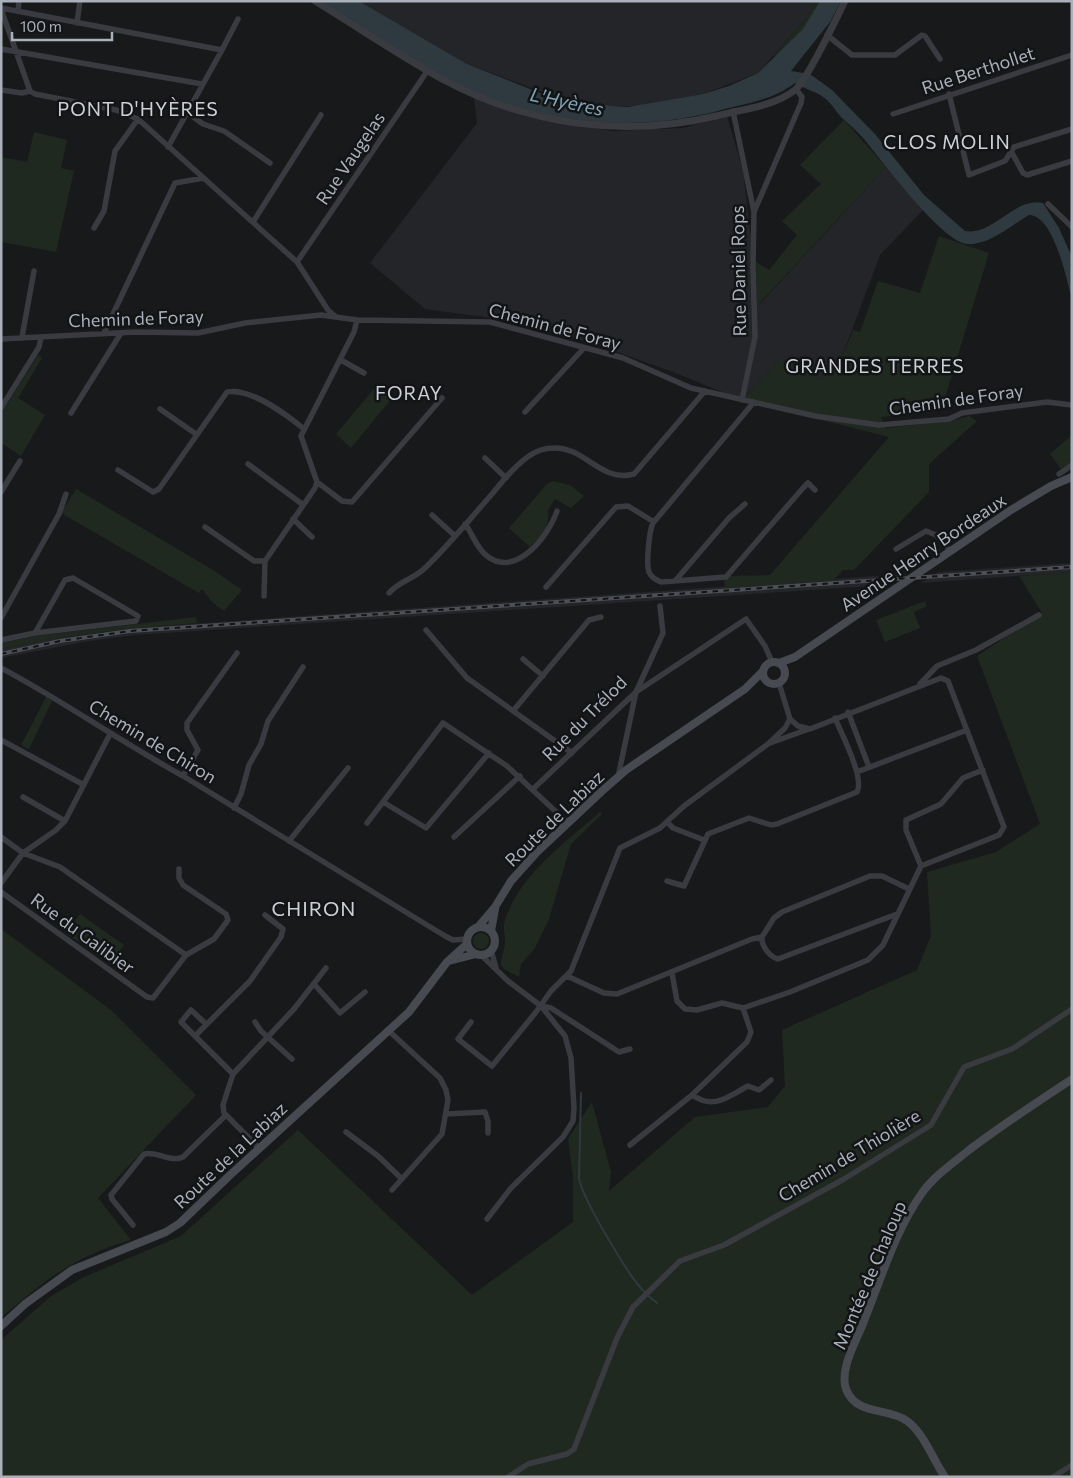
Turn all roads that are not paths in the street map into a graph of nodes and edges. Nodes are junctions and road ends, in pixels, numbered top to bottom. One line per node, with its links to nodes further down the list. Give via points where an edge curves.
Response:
1 (19, 1): 6 (street)
2 (80, 1): 8 (street)
3 (315, 1): 15 (street)
4 (846, 1): 9 (street)
5 (1, 9): 6 (street); 12 (street)
6 (18, 11): 8 (street)
7 (238, 19): 11 (street)
8 (76, 23): 11 (street)
9 (827, 35): 14 (street, via 852,55 895,55 922,35); 17 (street)
10 (1, 49): 12 (street)
11 (222, 50): 16 (street)
12 (17, 52): 16 (street); 19 (street)
13 (1072, 55): 20 (street, Rue Berthollet)
14 (940, 59)
15 (428, 70): 21 (street, via 466,90 537,116 601,126 683,124); 37 (street, Rue Vaugelas)
16 (202, 84): 22 (street)
17 (797, 87): 21 (street, via 774,102); 33 (street, via 801,103)
18 (1, 90): 19 (street, via 22,93)
19 (30, 90): 25 (street, via 35,94 116,110)
20 (949, 94): 23 (street, Rue Berthollet); 28 (street, via 969,175 1005,161)
21 (733, 112): 33 (street, Rue Daniel Rops)
22 (188, 113): 27 (street); 30 (street, via 203,124 224,131)
23 (893, 114)
24 (321, 115): 34 (street)
25 (138, 119): 27 (street); 36 (street, via 115,151 104,211)
26 (1072, 129): 28 (street, via 1014,147)
27 (168, 147): 31 (street)
28 (1011, 151): 29 (street, via 1027,175)
29 (1072, 161)
30 (270, 163)
31 (204, 178): 34 (street); 42 (street, via 175,183)
32 (1048, 204): 35 (street)
33 (754, 212): 51 (street, Rue Daniel Rops, via 755,337)
34 (254, 222): 37 (street)
35 (1072, 227)
36 (94, 228)
37 (297, 262): 39 (street)
38 (34, 271): 43 (street)
39 (335, 316): 40 (street, Chemin de Foray); 41 (street, Chemin de Foray, via 245,323 198,334)
40 (357, 320): 46 (street, Chemin de Foray, via 490,322); 47 (street)
41 (121, 332): 42 (street, Chemin de Foray); 57 (street)
42 (104, 333): 44 (street, Chemin de Foray)
43 (22, 337): 44 (street, Chemin de Foray); 45 (street, Chemin de Foray)
44 (41, 338): 54 (street, via 39,347)
45 (1, 339)
46 (584, 348): 49 (street, Chemin de Foray, via 623,358 683,385); 56 (street)
47 (341, 360): 48 (street); 58 (street)
48 (364, 373)
49 (705, 391): 51 (street, Chemin de Foray); 67 (street, via 634,474 608,474 580,456 554,448 529,456)
50 (442, 398): 68 (street, via 352,502 342,501)
51 (742, 400): 52 (street, Chemin de Foray)
52 (754, 402): 53 (street, Chemin de Foray, via 814,416 879,425 949,419 962,413 1047,402); 77 (street)
53 (1072, 405)
54 (1, 408)
55 (160, 409): 59 (street)
56 (525, 412)
57 (71, 413)
58 (304, 429): 59 (street, via 265,402 231,391 224,395); 68 (street, via 302,440)
59 (196, 434): 64 (street, via 159,489 153,492)
60 (485, 458): 67 (street)
61 (20, 461): 70 (street)
62 (248, 464): 72 (street)
63 (1072, 465): 65 (street)
64 (118, 470)
65 (1059, 474)
66 (1072, 477): 83 (main road, Avenue Henry Bordeaux, via 1019,505)
67 (506, 478): 78 (street)
68 (317, 482): 72 (street)
69 (815, 490): 85 (street, via 808,483 726,577)
70 (1, 492)
71 (66, 494): 92 (street, via 59,514)
72 (302, 504): 76 (street)
73 (745, 504): 85 (street)
74 (557, 510): 78 (street, via 553,522 537,544 514,561 501,562 489,558)
75 (432, 515): 80 (street)
76 (293, 519): 81 (street); 84 (street)
77 (654, 522): 85 (street, via 650,528 649,571 661,582); 86 (street, via 628,506 616,507)
78 (465, 524): 80 (street)
79 (205, 526): 84 (street, via 254,561)
80 (454, 535): 87 (street, via 423,570 400,581)
81 (312, 537)
82 (896, 549): 83 (street, via 926,531 936,535)
83 (950, 551): 98 (main road, Avenue Henry Bordeaux, via 795,657)
84 (265, 561): 88 (street)
85 (675, 581)
86 (546, 587)
87 (389, 594)
88 (264, 596)
89 (660, 606): 107 (street, Rue du Trélod, via 663,632)
90 (1039, 616): 105 (street, via 976,650 937,666)
91 (601, 617): 102 (street, via 589,620)
92 (1, 618)
93 (426, 630): 108 (street, via 467,678)
94 (35, 633): 94 (street, via 65,580 73,578 138,616 136,622); 95 (street)
95 (1, 640)
96 (237, 652): 123 (street, via 187,723 187,730 198,750)
97 (523, 659): 102 (street)
98 (778, 665): 101 (main road, via 766,665); 104 (main road, via 784,677); 107 (street, via 746,619)
99 (303, 667): 130 (street, via 268,721)
100 (1, 668): 114 (street, Chemin de Chiron)
101 (763, 671): 103 (main road); 106 (main road)
102 (543, 676): 108 (street)
103 (767, 682): 104 (main road); 106 (main road)
104 (779, 683): 111 (street)
105 (920, 684): 109 (street); 113 (street, via 941,678 948,681)
106 (745, 689): 125 (main road)
107 (636, 692): 118 (street, Rue du Trélod); 125 (street)
108 (513, 711): 118 (street)
109 (848, 712): 110 (street); 119 (street)
110 (835, 718): 112 (street); 122 (street)
111 (790, 719): 112 (street, via 798,726); 116 (street)
112 (810, 729): 116 (street)
113 (967, 730): 119 (street); 121 (street)
114 (110, 734): 123 (street, Chemin de Chiron); 126 (street)
115 (1, 740): 126 (street)
116 (768, 744): 132 (street)
117 (489, 753): 124 (street); 129 (street, via 426,828); 129 (street, via 443,723)
118 (572, 753): 127 (street, Rue du Trélod)
119 (869, 767): 122 (street)
120 (348, 768): 137 (street)
121 (983, 770): 140 (street, via 963,778 941,804 906,820 906,830); 140 (street, via 1003,823 1002,832)
122 (857, 772): 138 (street, via 859,789 853,795 777,824 743,819 708,834)
123 (183, 776): 130 (street, Chemin de Chiron)
124 (520, 776): 127 (street); 136 (street)
125 (618, 777): 133 (main road, Route de Labiaz)
126 (84, 785): 131 (street)
127 (533, 789): 133 (street)
128 (23, 797): 131 (street)
129 (383, 802): 134 (street)
130 (234, 808): 137 (street, Chemin de Chiron)
131 (65, 821): 139 (street)
132 (667, 822): 138 (street, via 673,828); 164 (street, via 620,848)
133 (568, 823): 146 (main road, Route de Labiaz, via 510,881)
134 (366, 824)
135 (1, 837): 139 (street)
136 (454, 837)
137 (289, 840): 154 (street, Chemin de Chiron)
138 (704, 840): 142 (street, via 684,886)
139 (23, 853): 143 (street); 159 (street, via 60,868)
140 (921, 866): 144 (street)
141 (179, 869): 150 (street, via 183,885 226,914 228,920)
142 (667, 881)
143 (1, 884)
144 (909, 889): 147 (street); 153 (street, via 882,876 870,876 782,912)
145 (1, 892): 159 (street, Rue du Galibier, via 147,997 157,996)
146 (496, 907): 149 (main road, Route de Labiaz); 151 (main road, Route de Labiaz)
147 (897, 914): 153 (street, via 778,959 770,954); 168 (street, via 883,945 868,960)
148 (265, 915): 172 (street, via 283,928 281,937 250,981)
149 (478, 927): 151 (main road); 155 (main road, via 471,931)
150 (223, 928): 152 (street); 159 (street, via 214,939)
151 (491, 931): 156 (main road, via 495,939)
152 (230, 932)
153 (762, 937): 163 (street)
154 (453, 940): 155 (street); 157 (street)
155 (467, 942): 157 (main road, Route de la Labiaz); 158 (main road)
156 (491, 950): 158 (main road); 162 (street)
157 (456, 954): 160 (main road, Route de la Labiaz)
158 (478, 954): 160 (main road); 162 (street)
159 (186, 955)
160 (447, 962): 173 (main road, Route de la Labiaz, via 409,1012)
161 (326, 968): 165 (street)
162 (496, 968): 167 (street)
163 (672, 973): 164 (street, via 610,995); 168 (street, via 677,1001 685,1009 697,1010 728,1003)
164 (567, 976): 167 (street)
165 (314, 984): 166 (street, via 340,1014); 175 (street)
166 (364, 992)
167 (541, 1006): 171 (street, via 492,1066 458,1039); 176 (street, via 551,1008 619,1052); 190 (street, via 558,1026 570,1048 573,1121 563,1137 514,1184)
168 (743, 1008): 181 (street, via 750,1025 750,1037)
169 (1072, 1009): 194 (street, Chemin de Thiolière, via 1012,1049 964,1067 931,1124 844,1178 724,1245 680,1261 633,1307 623,1324 574,1449 567,1454 528,1464)
170 (255, 1022): 175 (street)
171 (471, 1022)
172 (206, 1024): 174 (street); 174 (street, via 191,1010 181,1022)
173 (388, 1030): 182 (street, via 440,1078 446,1090); 187 (main road, Route de la Labiaz)
174 (195, 1036): 178 (street)
175 (268, 1037): 177 (street); 178 (street)
176 (630, 1049)
177 (292, 1059)
178 (233, 1074): 183 (street, via 223,1105)
179 (1072, 1079): 195 (main road, Montée de Chaloup, via 1011,1118 938,1175 922,1192 911,1209 883,1273 847,1365 844,1381 851,1398 865,1408 906,1419 915,1427)
180 (771, 1080): 181 (street, via 759,1090 748,1086 710,1104)
181 (692, 1095): 186 (street)
182 (446, 1114): 185 (street, via 485,1112); 188 (street, via 442,1134)
183 (226, 1115): 187 (street); 191 (street, via 183,1157 174,1160 148,1153 125,1177 110,1195)
184 (346, 1132): 188 (street)
185 (488, 1133)
186 (630, 1145)
187 (259, 1148): 192 (main road, Route de la Labiaz, via 180,1223 163,1234 72,1270)
188 (402, 1179): 189 (street)
189 (392, 1190)
190 (487, 1219)
191 (133, 1225)
192 (1, 1326)
193 (1072, 1465): 196 (street)
194 (508, 1477)
195 (945, 1477)
196 (1053, 1477)

